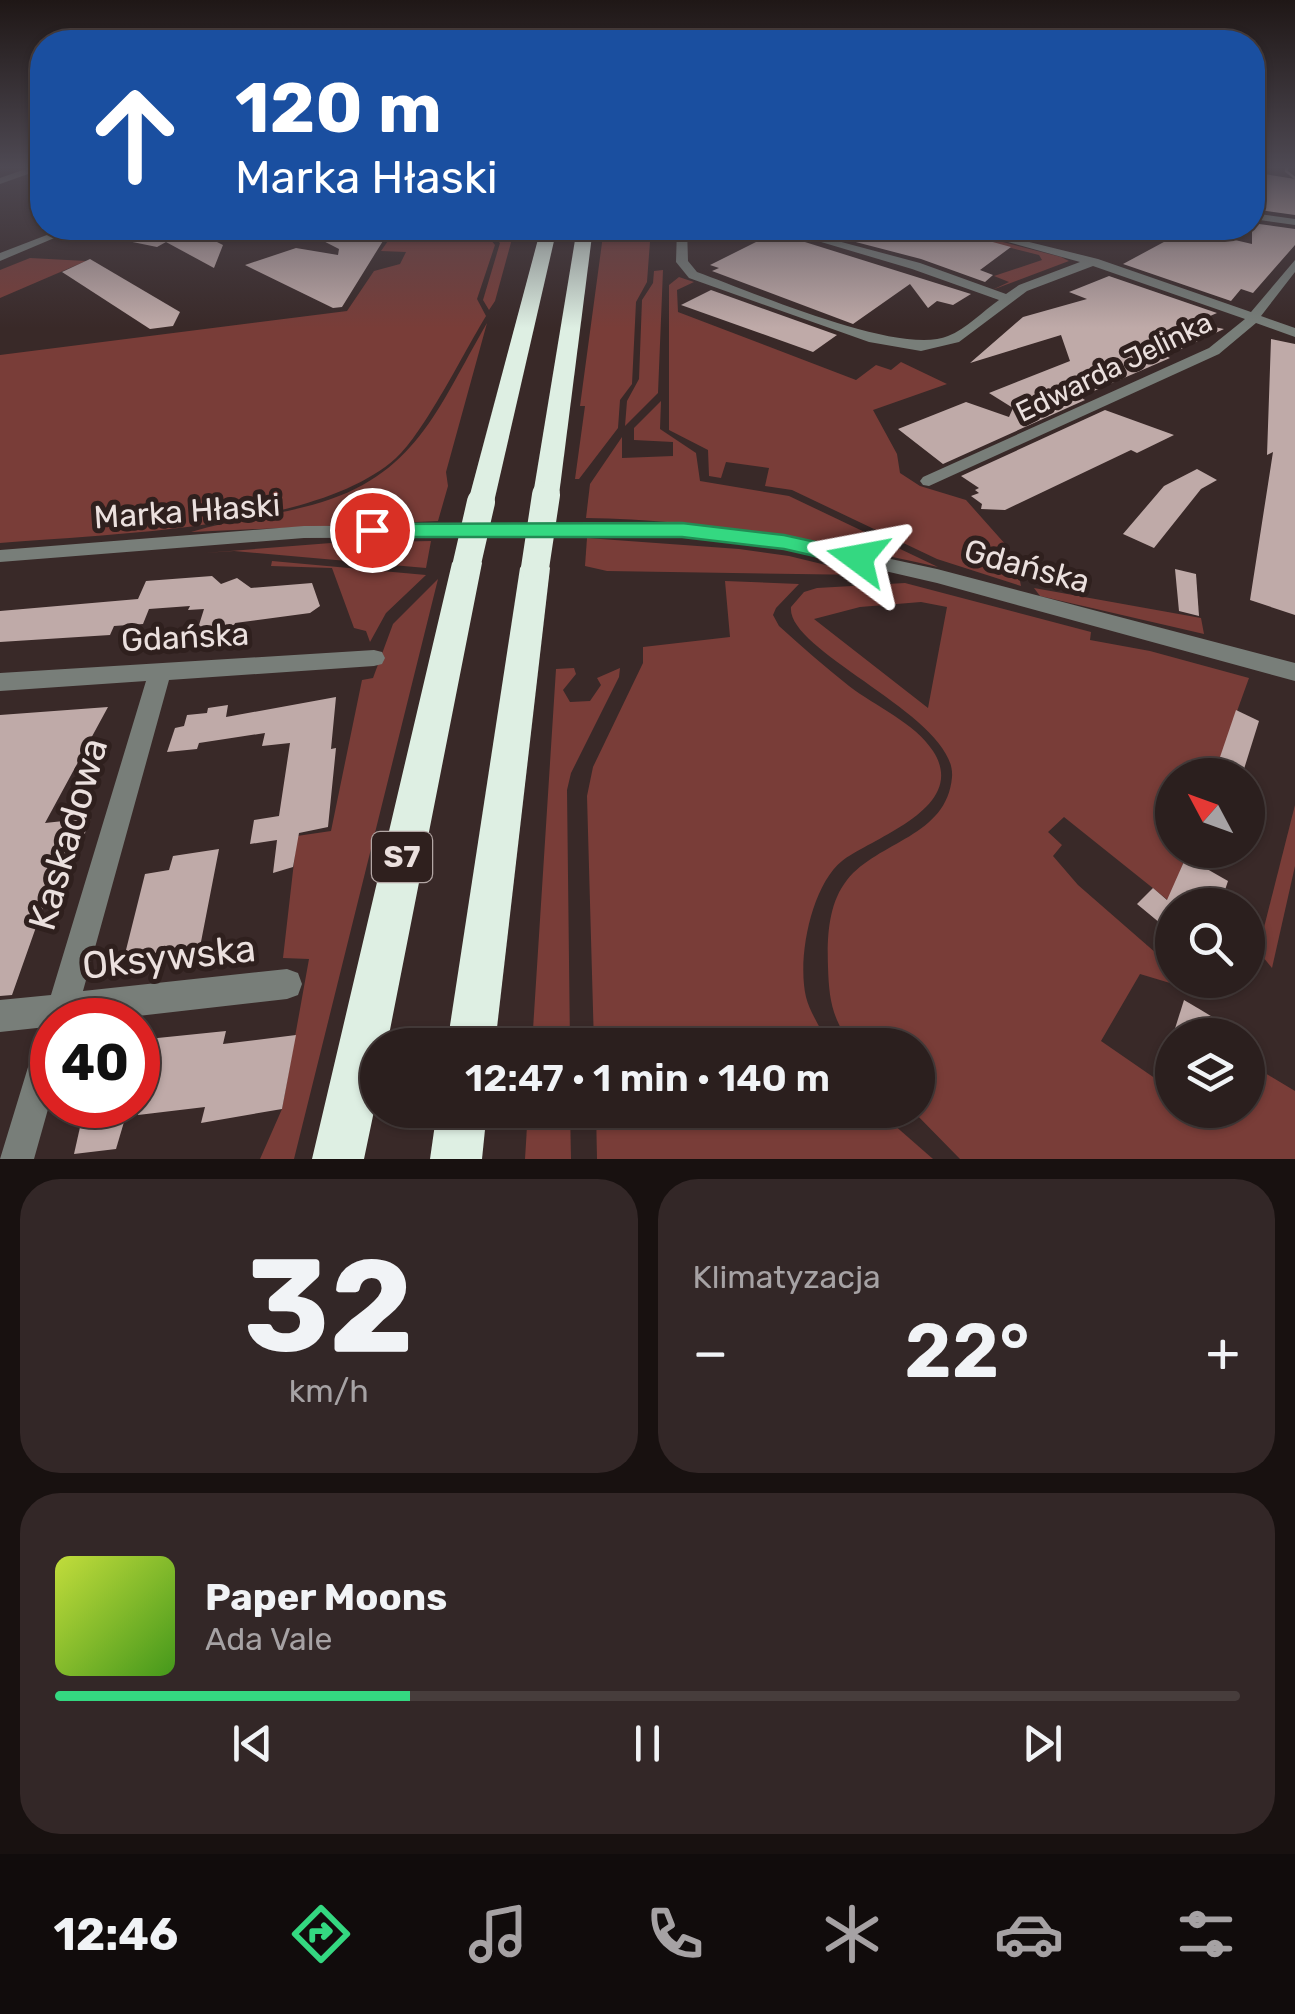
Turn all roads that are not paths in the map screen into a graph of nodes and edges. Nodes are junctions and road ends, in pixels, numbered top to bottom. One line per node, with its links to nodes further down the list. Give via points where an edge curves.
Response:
1 (42, 240): 7 (street)
2 (545, 240): 29 (highway, S7, bridge)
3 (583, 240): 25 (highway, bridge)
4 (682, 240): 10 (street, via 688,271 908,347 954,338)
5 (822, 240): 10 (street)
6 (1010, 240): 8 (street)
7 (0, 256)
8 (1094, 261): 10 (street); 11 (street)
9 (1295, 264): 11 (street, Edwarda Jelinka)
10 (1005, 298)
11 (1251, 316): 12 (street); 13 (street, Edwarda Jelinka, via 1214,351)
12 (1295, 333)
13 (928, 481)
14 (439, 529): 15 (street, Marka Hłaski, via 304,532); 18 (street, Gdańska, via 682,530 784,542)
15 (0, 556)
16 (374, 658): 17 (street, Gdańska)
17 (160, 671): 19 (street, Gdańska); 21 (street, Kaskadowa)
18 (1295, 672)
19 (0, 682)
20 (288, 984): 22 (street, Oksywska)
21 (65, 998)
22 (160, 1001)
23 (30, 1015): 24 (street, Oksywska)
24 (0, 1016)
25 (473, 1028)
26 (30, 1115): 28 (street)
27 (460, 1128): 30 (highway)
28 (17, 1159)
29 (338, 1159)
30 (456, 1159)

